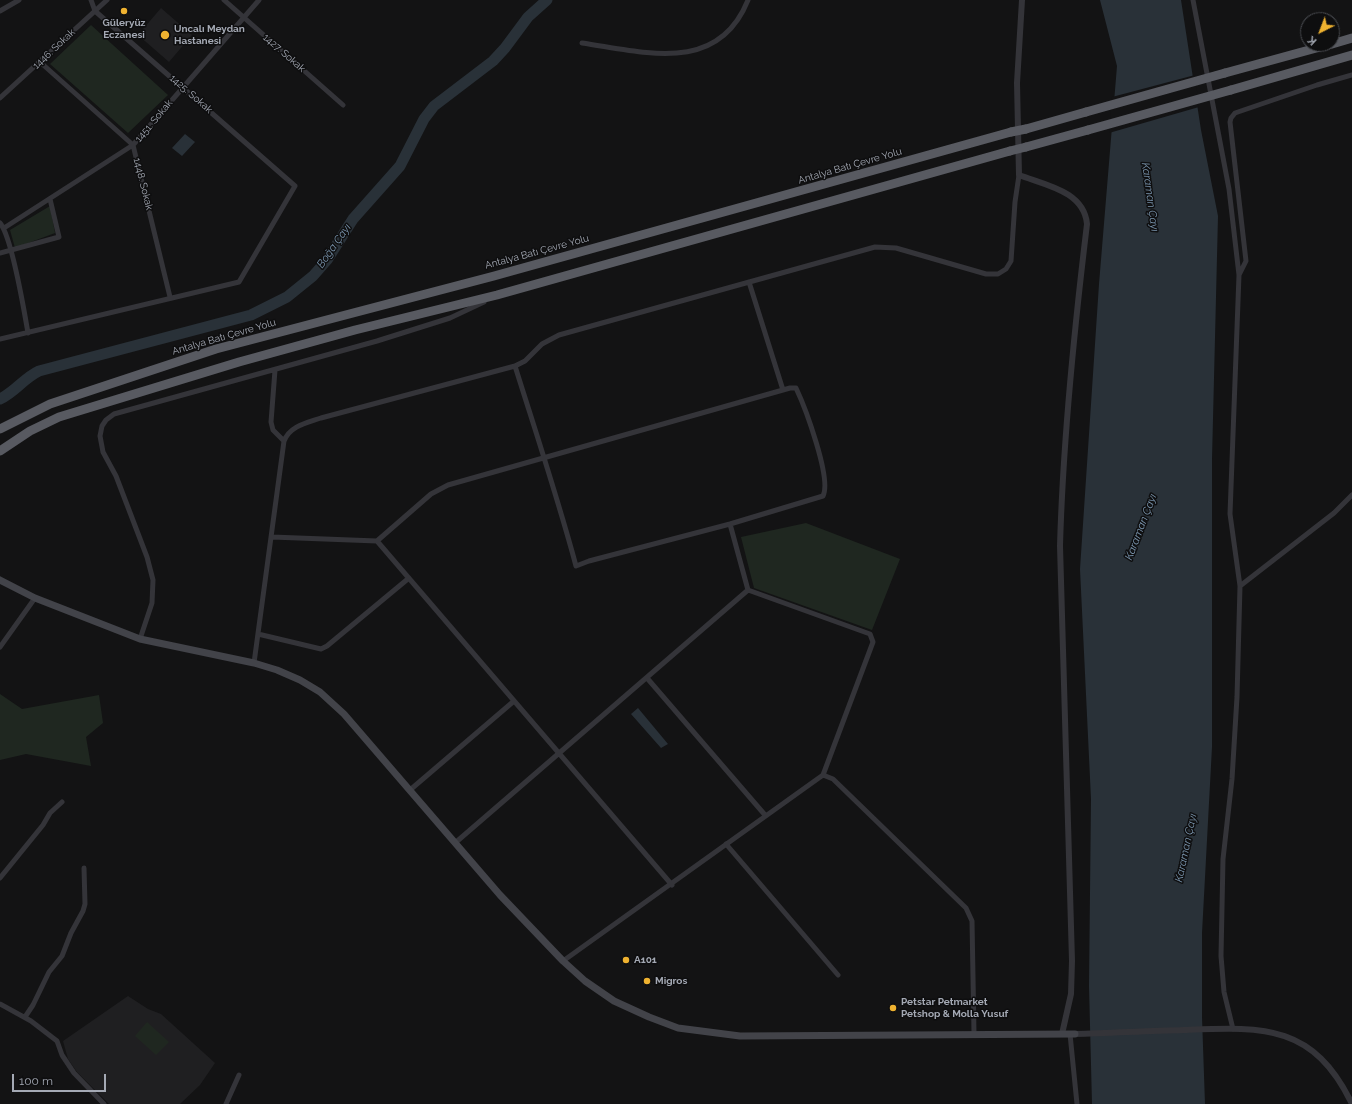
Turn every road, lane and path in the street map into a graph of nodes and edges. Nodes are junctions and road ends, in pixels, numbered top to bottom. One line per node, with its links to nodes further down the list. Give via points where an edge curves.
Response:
1 (19, 0): 9 (street)
2 (91, 0): 11 (street, 1425. Sokak)
3 (107, 0): 11 (street, 1446. Sokak)
4 (224, 0): 12 (street, 1427. Sokak)
5 (259, 0): 12 (street, 1451. Sokak)
6 (748, 0): 15 (street, via 745,9 724,35 711,45 698,50 682,54 657,54)
7 (1022, 0): 24 (street, via 1016,83)
8 (1193, 0): 30 (street, via 1229,189)
9 (12, 2): 10 (street)
10 (0, 11)
11 (95, 11): 18 (street, 1446. Sokak); 20 (street, 1425. Sokak)
12 (243, 17): 20 (street, 1451. Sokak); 22 (street, 1427. Sokak)
13 (1352, 38): 14 (highway, Antalya Batı Çevre Yolu)
14 (1340, 41)
15 (582, 43)
16 (1302, 52): 39 (highway, Antalya Batı Çevre Yolu, bridge, via 494,276 216,349 63,399)
17 (1352, 55): 32 (highway, bridge)
18 (40, 62): 21 (street, 1446. Sokak); 23 (street, 1448. Sokak)
19 (1352, 75): 30 (street, via 1257,105 1235,113 1231,118 1246,260)
20 (182, 87): 23 (street, 1451. Sokak); 33 (street, 1425. Sokak, via 295,186 238,282)
21 (0, 98)
22 (343, 105)
23 (133, 145): 25 (street, 1451. Sokak); 33 (street, 1448. Sokak)
24 (1018, 175): 31 (street, via 1011,261 1006,269 998,274 986,274 896,248 875,247); 74 (street, via 1066,193 1077,201 1086,213 1087,224 1076,317 1061,507 1072,961 1071,994)
25 (50, 199): 27 (street, 1451. Sokak); 28 (street, via 60,237)
26 (0, 223): 27 (street)
27 (4, 228): 28 (street)
28 (10, 251): 29 (street); 34 (street)
29 (0, 253)
30 (1239, 275): 49 (street, via 1230,514)
31 (749, 282): 36 (street, via 559,336 542,344 525,361); 38 (street)
32 (497, 295): 37 (street, via 450,318); 41 (highway, via 355,330 110,400 30,430)
33 (170, 297): 34 (street)
34 (28, 333): 35 (street)
35 (0, 339)
36 (515, 366): 40 (street, via 302,424 290,431); 42 (street)
37 (275, 370): 40 (street, via 271,422 273,430); 53 (street, via 114,414 102,426 100,436 103,452 116,476 147,557 153,580 152,603)
38 (783, 390): 42 (street); 44 (street, via 796,388 803,402 823,466 826,489 822,496)
39 (0, 430)
40 (284, 441): 45 (street)
41 (0, 451)
42 (543, 456): 44 (street, via 576,566); 46 (street, via 448,485 431,494)
43 (1352, 495): 49 (street, via 1334,513)
44 (730, 524): 50 (street)
45 (272, 537): 46 (street); 52 (street)
46 (377, 541): 47 (street)
47 (409, 578): 52 (street, via 322,649); 57 (street)
48 (0, 580): 51 (main road)
49 (1240, 586): 72 (street, via 1233,764 1223,859 1221,956 1224,992)
50 (748, 590): 56 (street); 59 (street, via 870,634 872,642)
51 (35, 598): 53 (main road); 54 (street)
52 (258, 634): 55 (street)
53 (140, 639): 55 (main road)
54 (0, 646)
55 (254, 663): 60 (main road, via 300,680 320,692 344,714)
56 (647, 678): 58 (street); 62 (street)
57 (514, 701): 58 (street); 60 (street)
58 (559, 753): 63 (street); 67 (street)
59 (823, 775): 62 (street); 73 (street, via 833,779 966,908 972,922)
60 (410, 790): 63 (main road)
61 (62, 802): 66 (street, via 50,813)
62 (765, 815): 64 (street)
63 (455, 843): 68 (main road, via 500,895)
64 (726, 844): 67 (street); 69 (street)
65 (84, 868): 71 (street, via 83,911 62,956 49,972 33,1005)
66 (0, 878)
67 (672, 884): 68 (street)
68 (564, 961): 73 (main road, via 585,981 614,1001 678,1028 699,1032 740,1036)
69 (838, 975)
70 (0, 1004): 71 (street)
71 (24, 1017): 77 (street, via 57,1041 62,1055 74,1073)
72 (1233, 1029): 75 (street); 80 (street, via 1268,1031 1300,1044 1330,1068)
73 (974, 1034): 74 (main road)
74 (1062, 1034): 75 (main road)
75 (1072, 1034): 79 (street)
76 (239, 1075): 78 (street)
77 (104, 1104)
78 (226, 1104)
79 (1077, 1104)
80 (1352, 1104)

